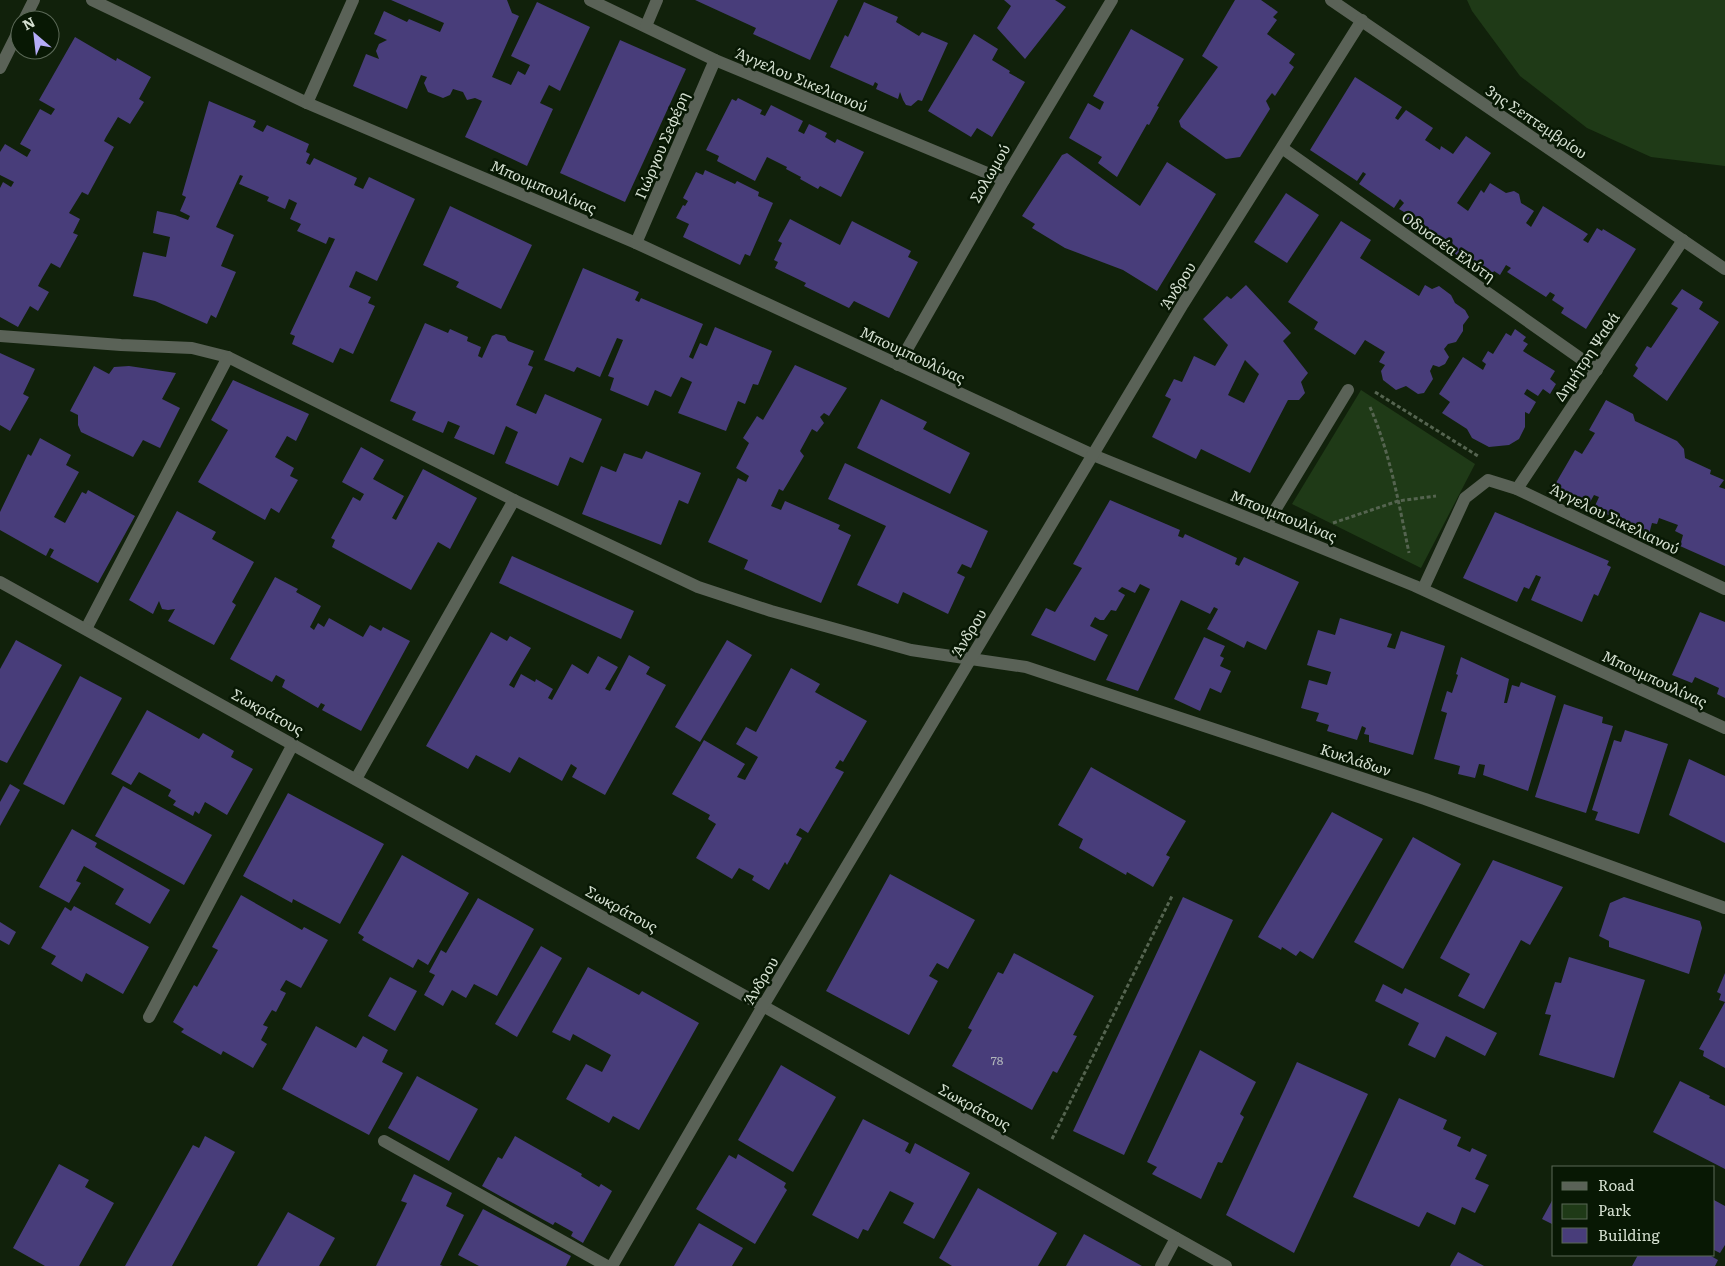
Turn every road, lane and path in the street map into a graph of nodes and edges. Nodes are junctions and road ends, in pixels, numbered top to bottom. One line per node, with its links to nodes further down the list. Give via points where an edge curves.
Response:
1 (92, 0): 12 (street, Μπουμπουλίνας)
2 (353, 0): 12 (street)
3 (590, 0): 8 (street, Άγγελου Σικελιανού)
4 (657, 0): 8 (street)
5 (1112, 0): 14 (street, Σολωμού)
6 (1331, 0): 7 (street, 3ης Σεπτεμβρίου)
7 (1362, 20): 13 (street, Άνδρου); 15 (street, 3ης Σεπτεμβρίου)
8 (646, 26): 10 (street, Άγγελου Σικελιανού)
9 (10, 48): 11 (street)
10 (715, 60): 14 (street, Άγγελου Σικελιανού); 16 (street, Γιώργου Σεφέρη)
11 (0, 68)
12 (307, 103): 16 (street, Μπουμπουλίνας)
13 (1282, 148): 21 (street, Οδυσσέα Ελύτη); 24 (street, Άνδρου, via 1183,304)
14 (1004, 180): 20 (street, Σολωμού)
15 (1683, 240): 17 (street, 3ης Σεπτεμβρίου); 21 (street, Δημήτρη Ψαθά)
16 (636, 244): 20 (street, Μπουμπουλίνας)
17 (1725, 269)
18 (0, 336): 19 (street, Κυκλάδων, via 192,348)
19 (228, 357): 28 (street, Κυκλάδων); 35 (street)
20 (898, 365): 24 (street, Μπουμπουλίνας)
21 (1597, 370): 26 (street, Δημήτρη Ψαθά)
22 (1361, 386): 23 (path); 25 (path, via 1481,458); 29 (path, via 1380,430)
23 (1348, 390): 30 (street)
24 (1093, 455): 30 (street, Μπουμπουλίνας); 36 (street, Άνδρου)
25 (1488, 480): 26 (street, Άγγελου Σικελιανού); 27 (street)
26 (1517, 489): 34 (street, Άγγελου Σικελιανού)
27 (1476, 490): 29 (path); 33 (street, via 1465,498)
28 (514, 500): 36 (street, Κυκλάδων, via 698,587 911,650); 39 (street)
29 (1398, 501): 31 (path); 33 (path)
30 (1266, 526): 31 (street, Μπουμπουλίνας)
31 (1292, 536): 33 (street, Μπουμπουλίνας)
32 (0, 582): 35 (street, Σωκράτους)
33 (1419, 587): 37 (street, Μπουμπουλίνας)
34 (1725, 589)
35 (86, 629): 38 (street, Σωκράτους)
36 (971, 659): 41 (street, Κυκλάδων, via 1026,667 1425,799); 42 (street, Άνδρου)
37 (1725, 728)
38 (293, 744): 39 (street, Σωκράτους); 43 (street)
39 (356, 779): 42 (street, Σωκράτους)
40 (1172, 896): 45 (path)
41 (1725, 908)
42 (763, 1006): 45 (street, Σωκράτους); 48 (street, Άνδρου)
43 (149, 1017)
44 (384, 1141): 47 (street)
45 (1041, 1162): 46 (street, Σωκράτους)
46 (1176, 1238): 49 (street); 50 (street, Σωκράτους)
47 (607, 1266)
48 (612, 1266)
49 (1161, 1266)
50 (1226, 1266)

